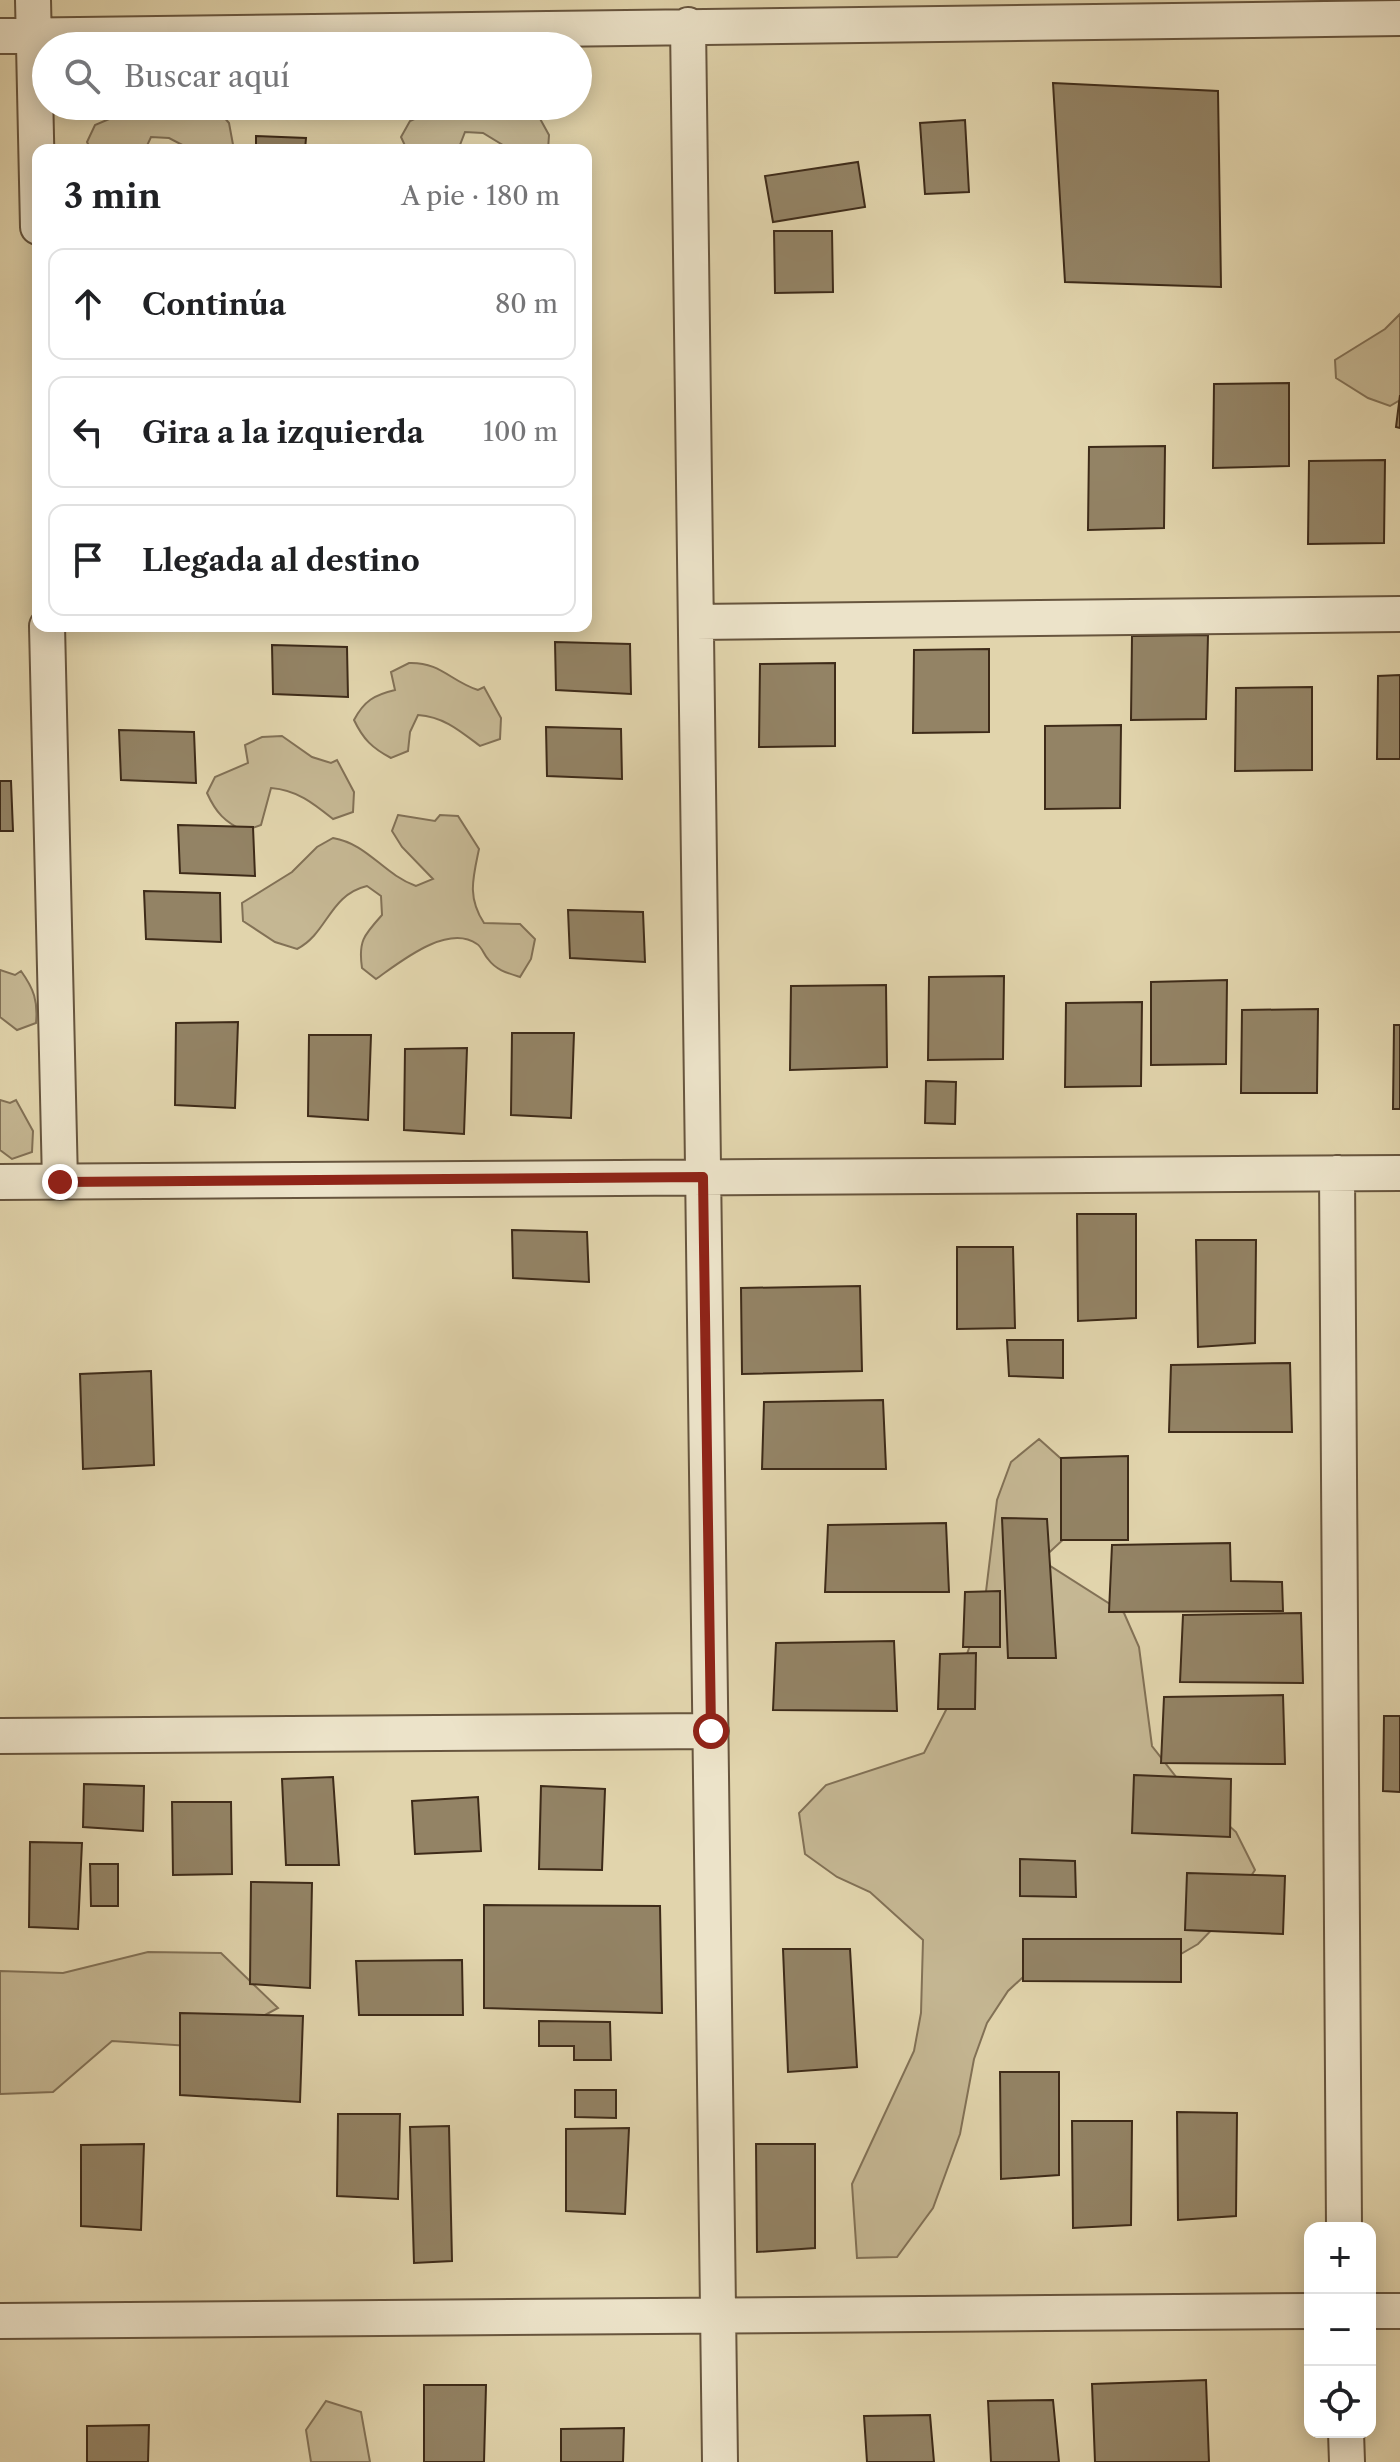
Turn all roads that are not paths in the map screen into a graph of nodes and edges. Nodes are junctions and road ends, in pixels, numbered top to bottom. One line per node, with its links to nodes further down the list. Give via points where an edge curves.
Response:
1 (33, 0): 4 (street)
2 (1400, 18): 3 (street)
3 (688, 25): 5 (street); 11 (street)
4 (34, 32)
5 (179, 32)
6 (32, 34): 7 (street)
7 (0, 36)
8 (36, 120): 9 (street)
9 (36, 144)
10 (1400, 614): 11 (street)
11 (696, 622): 15 (street)
12 (47, 632): 17 (street)
13 (1337, 1173): 14 (street); 15 (street); 20 (street)
14 (1400, 1173)
15 (703, 1177): 17 (street); 18 (street)
16 (0, 1182): 17 (street)
17 (60, 1182)
18 (711, 1731): 19 (street); 24 (street)
19 (0, 1736)
20 (1344, 2222)
21 (1304, 2311): 24 (street)
22 (1376, 2311): 23 (street)
23 (1400, 2311)
24 (719, 2315): 25 (street); 27 (street)
25 (0, 2321)
26 (1346, 2438): 28 (street)
27 (720, 2462)
28 (1347, 2462)

